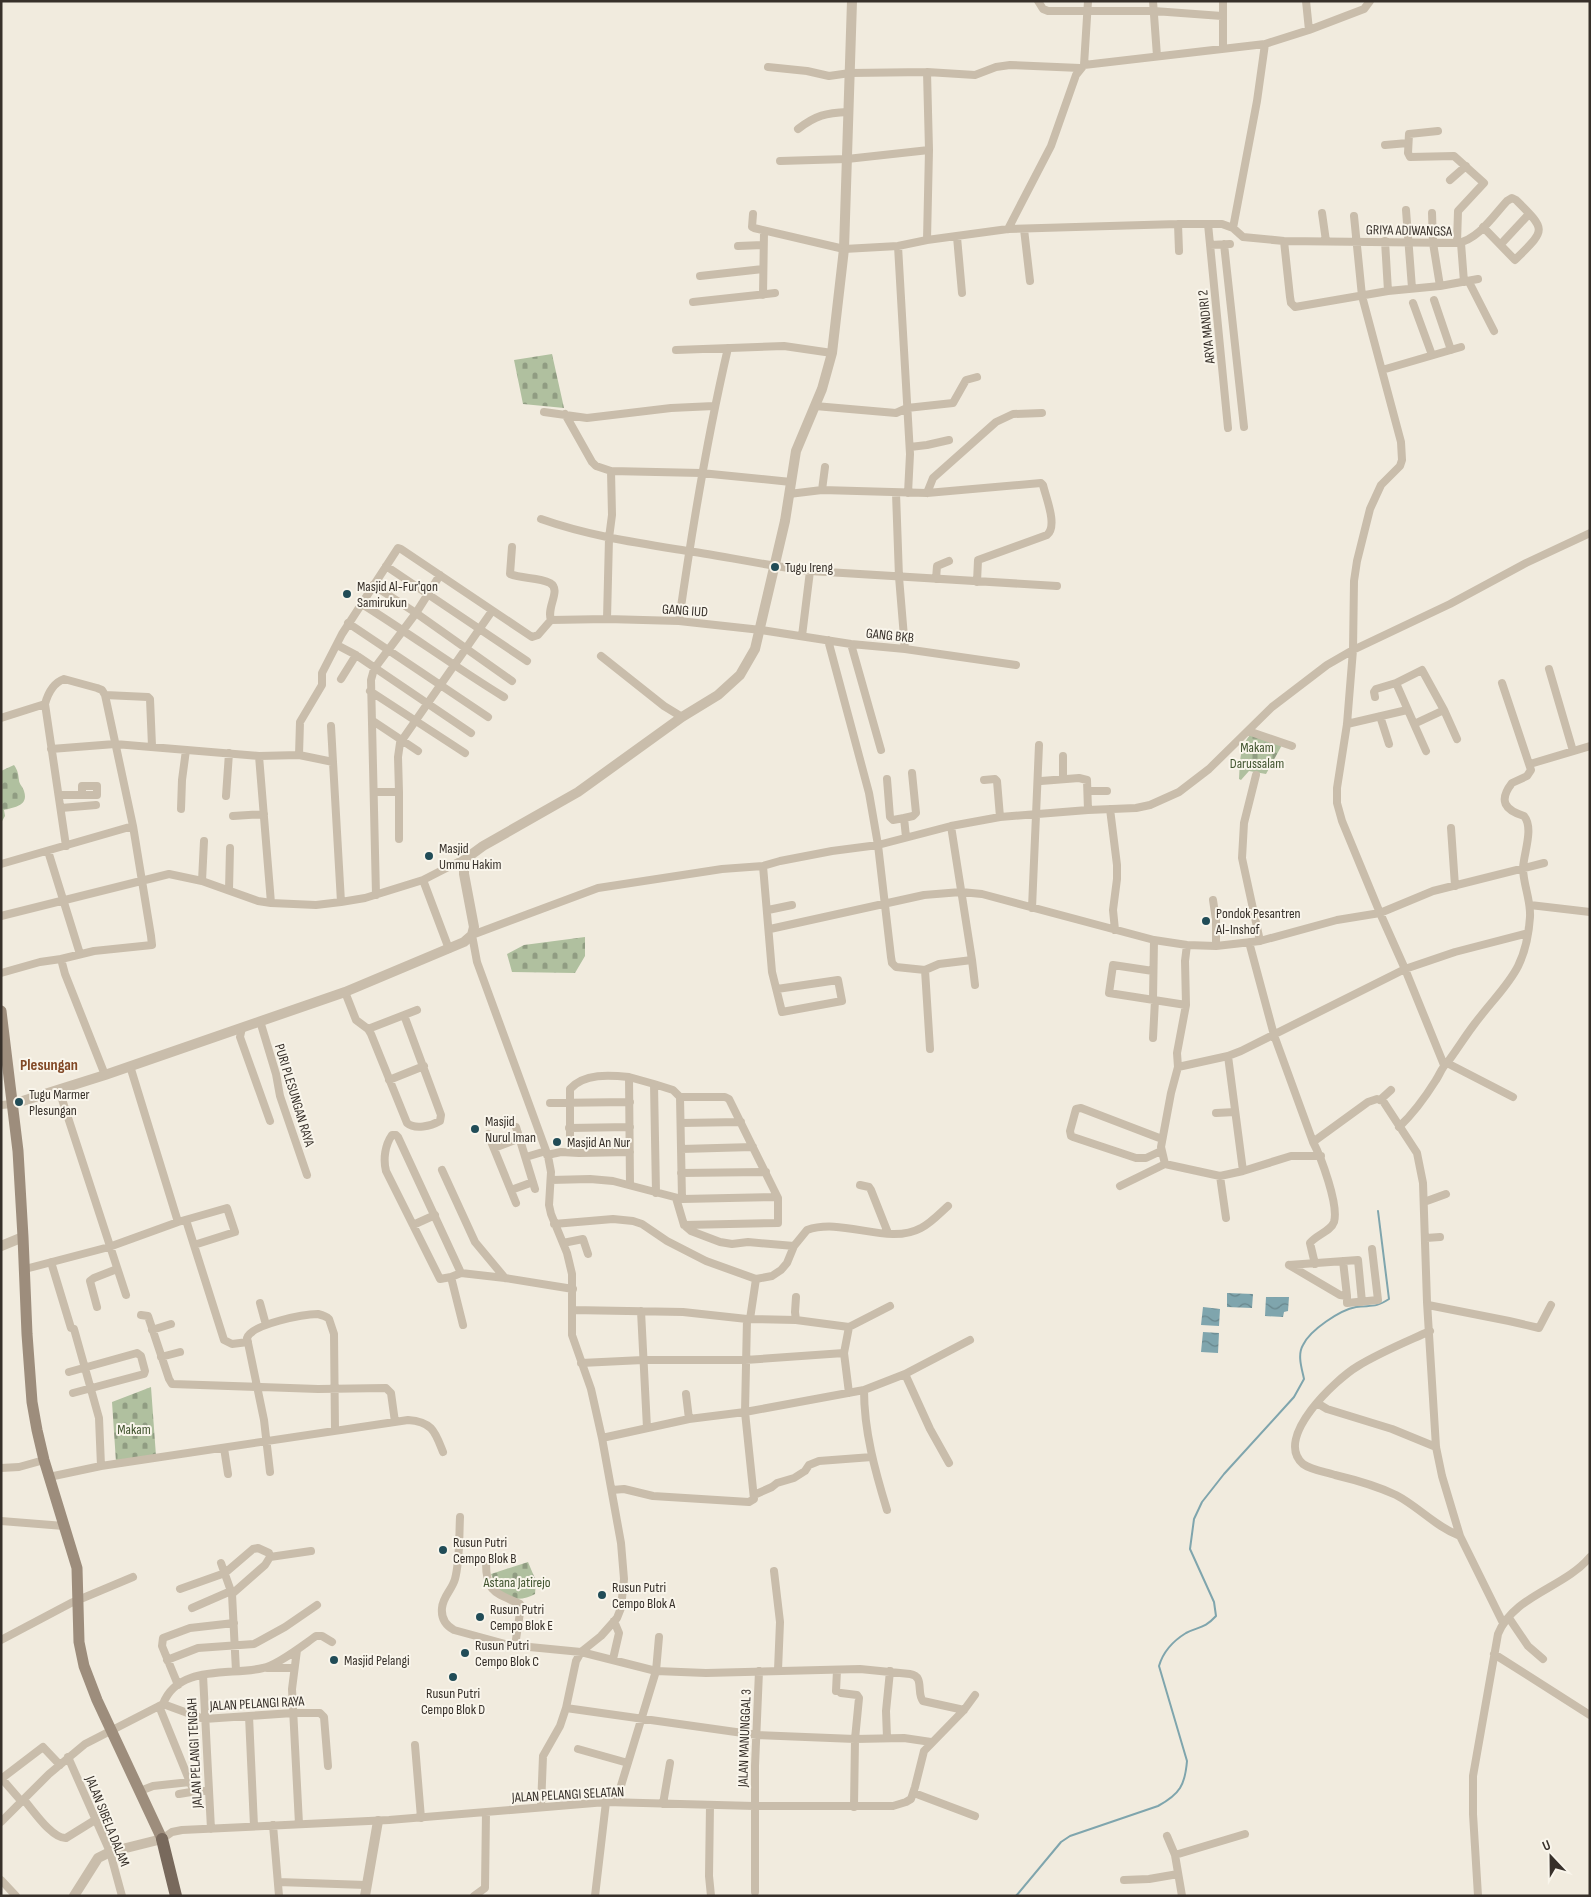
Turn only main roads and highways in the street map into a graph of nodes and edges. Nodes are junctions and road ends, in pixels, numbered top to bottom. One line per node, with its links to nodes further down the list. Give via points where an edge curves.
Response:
1 (1, 1011): 2 (main road)
2 (2, 1031): 3 (main road)
3 (7, 1104): 4 (main road, via 18,1150 32,1402 44,1460 77,1568 79,1634 84,1666)
4 (162, 1839): 5 (main road)
5 (176, 1896)

